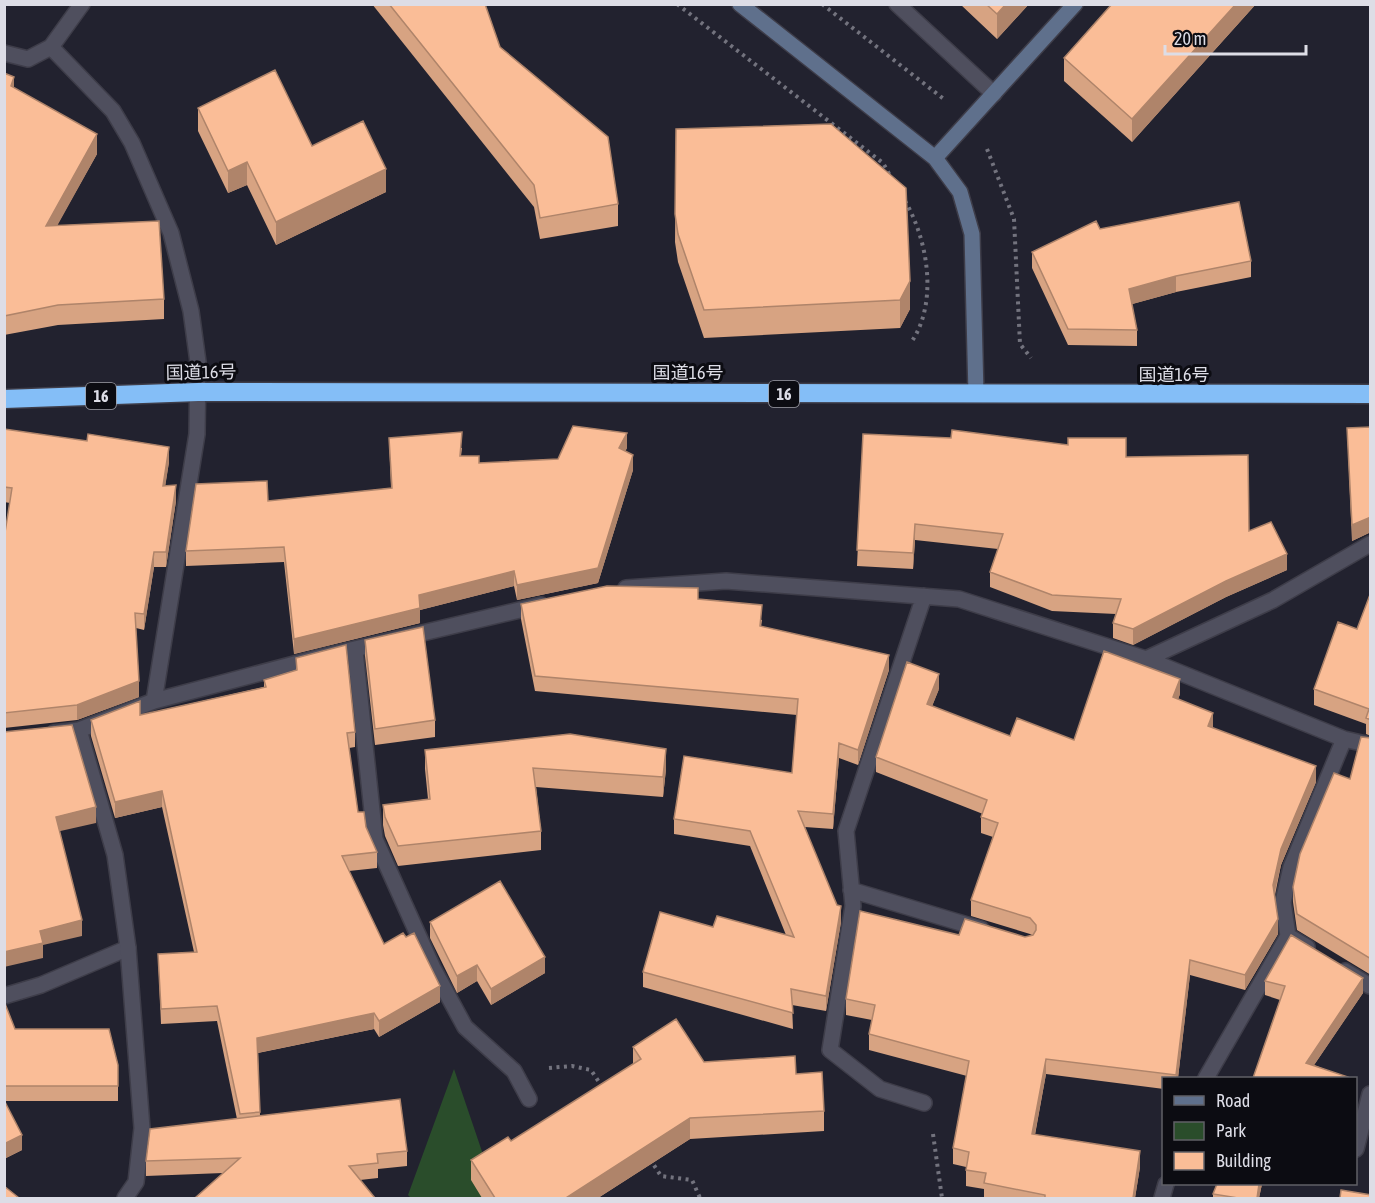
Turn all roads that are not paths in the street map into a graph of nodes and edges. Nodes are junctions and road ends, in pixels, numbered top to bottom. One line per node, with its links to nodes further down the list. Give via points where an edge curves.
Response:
1 (82, 4): 5 (street)
2 (740, 4): 8 (street)
3 (897, 4): 7 (street)
4 (1075, 4): 7 (street)
5 (51, 47): 6 (street, via 28,59); 9 (street, via 113,111 132,143 171,233 191,311)
6 (4, 53)
7 (994, 94): 8 (street)
8 (935, 158): 10 (street, via 960,192 972,234)
9 (198, 392): 10 (highway, 国道16号 / 16); 12 (highway, 国道16号 / 16); 19 (street, via 197,434)
10 (976, 394): 11 (highway, 国道16号 / 16)
11 (1371, 394)
12 (4, 399)
13 (1371, 544): 18 (street, via 1273,600)
14 (610, 591): 15 (street, via 726,581)
15 (924, 596): 18 (street, via 959,599); 24 (street, via 846,831)
16 (554, 602): 17 (street)
17 (355, 651): 19 (street); 32 (street, via 375,839 433,969 465,1027 514,1071)
18 (1146, 659): 22 (street)
19 (154, 701): 20 (street)
20 (79, 730): 21 (street); 27 (street, via 115,855)
21 (36, 735)
22 (1344, 740): 23 (street); 26 (street, via 1291,867 1283,902)
23 (1371, 745)
24 (851, 890): 25 (street); 33 (street, via 853,906 830,1050 880,1089)
25 (994, 933)
26 (1288, 936): 28 (street); 30 (street)
27 (128, 948): 29 (street, via 41,985); 35 (street, via 142,1128 136,1182)
28 (1371, 986)
29 (4, 996)
30 (1207, 1077)
31 (1371, 1094): 34 (street)
32 (529, 1099)
33 (924, 1103)
34 (1357, 1145)
35 (125, 1198)

